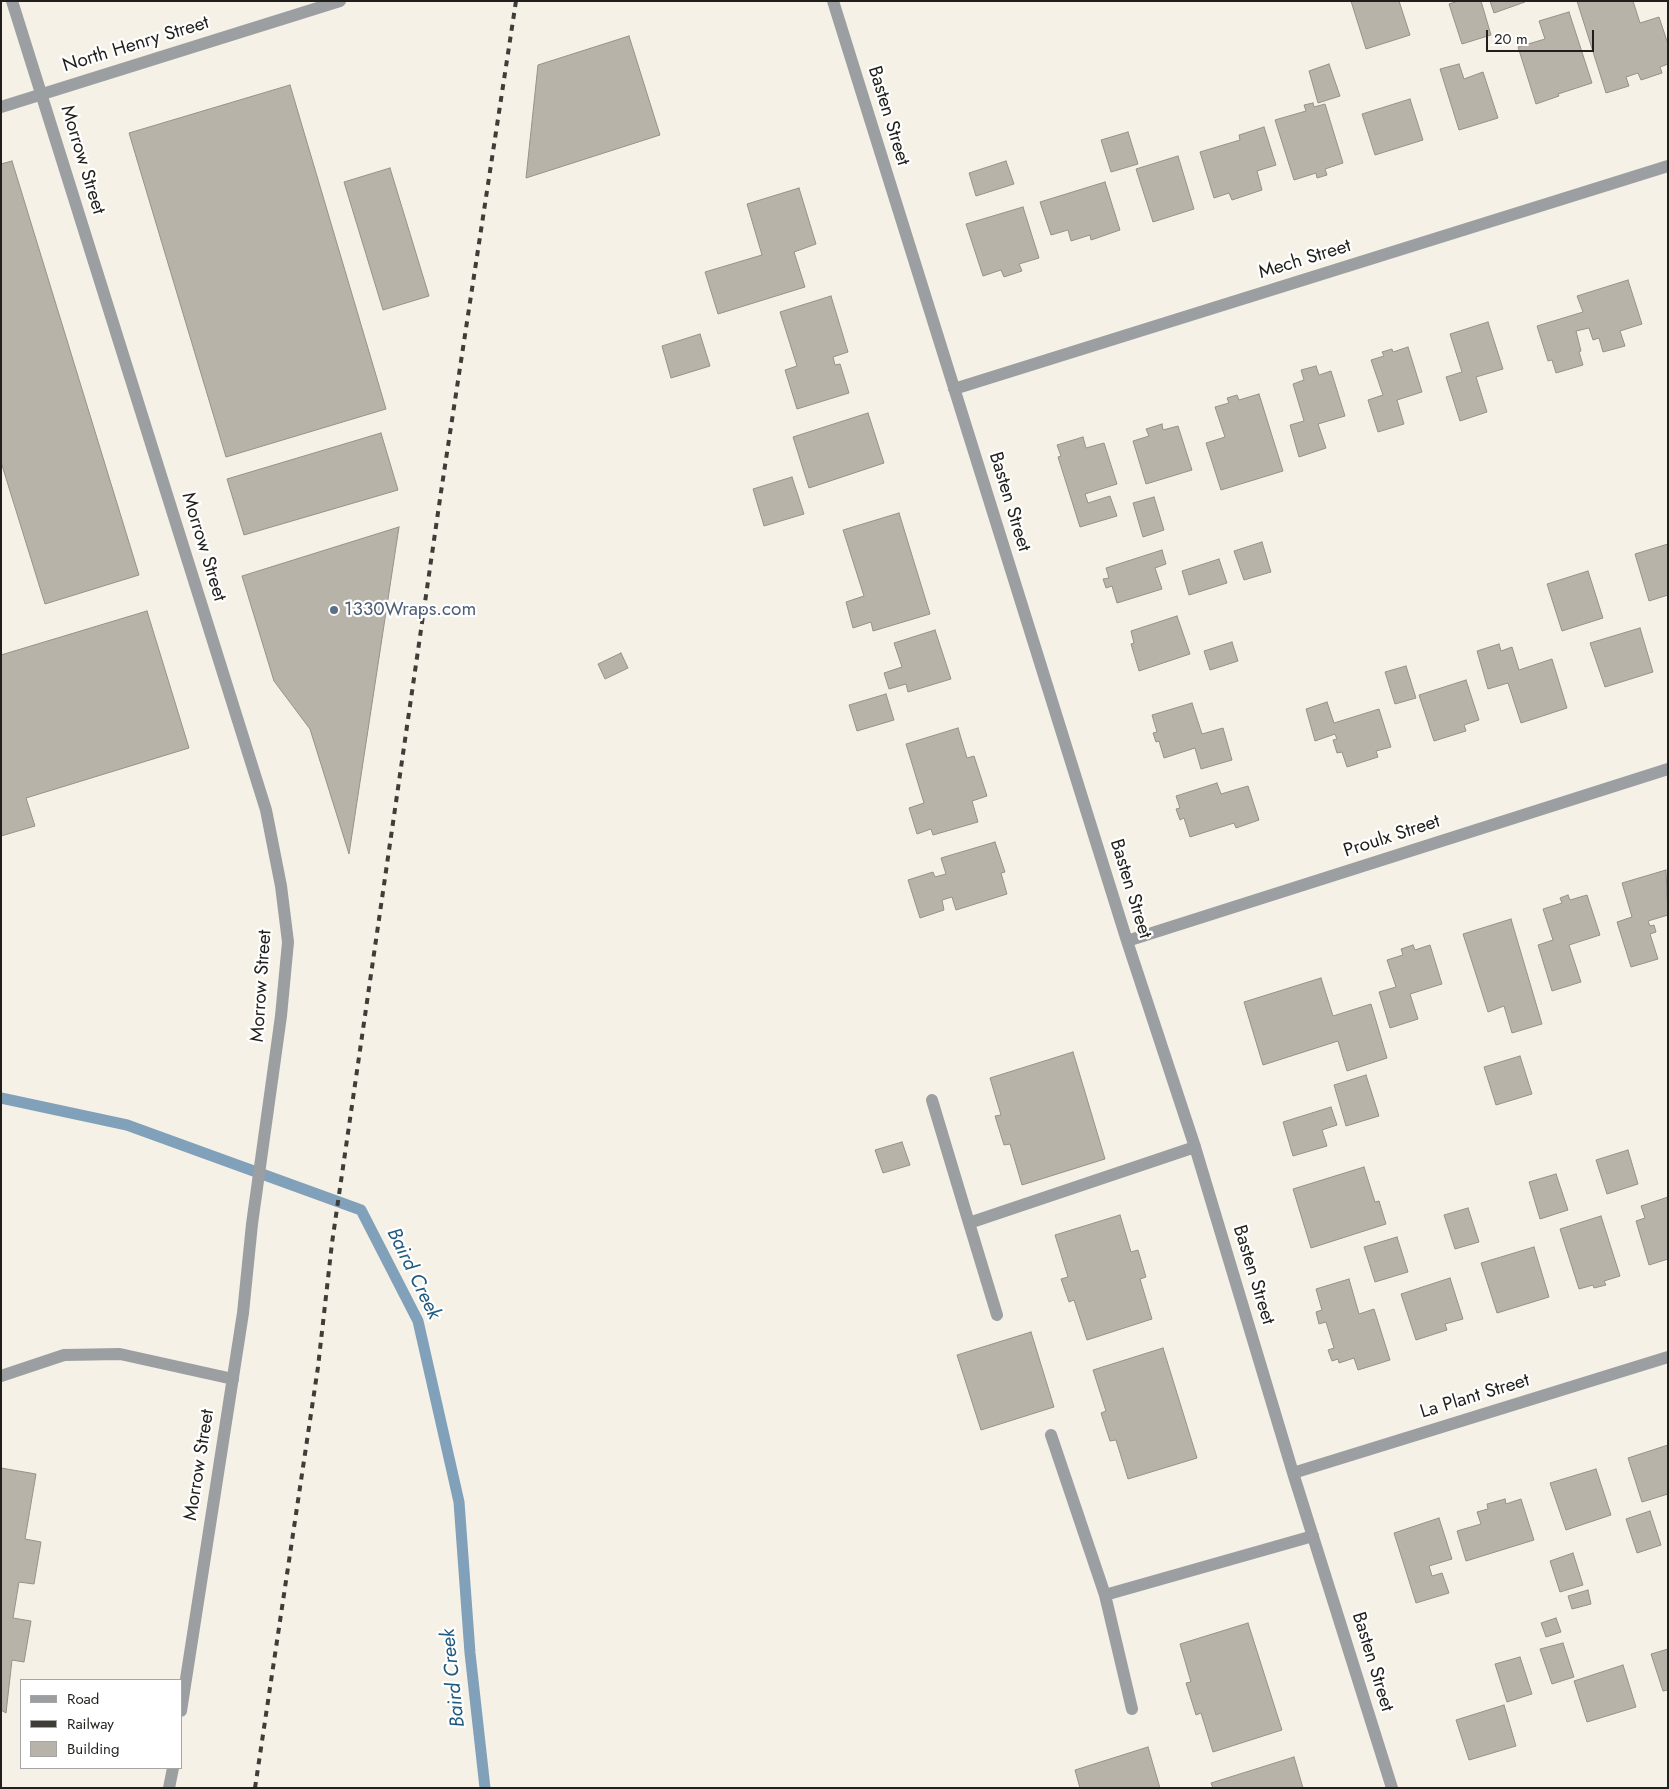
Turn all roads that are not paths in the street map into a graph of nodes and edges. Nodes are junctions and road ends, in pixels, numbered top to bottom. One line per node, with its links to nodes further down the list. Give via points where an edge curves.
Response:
1 (12, 1): 4 (street, Morrow Street)
2 (340, 1): 4 (street, North Henry Street)
3 (833, 1): 7 (street, Basten Street)
4 (41, 95): 5 (street, North Henry Street); 16 (street, Morrow Street, via 266,810 282,886 288,942 281,1016)
5 (1, 107)
6 (1668, 166): 7 (street, Mech Street)
7 (954, 389): 9 (street, Basten Street)
8 (1668, 769): 9 (street, Proulx Street)
9 (1127, 941): 11 (street, Basten Street)
10 (932, 1100): 12 (street)
11 (1195, 1147): 12 (street); 18 (street, Basten Street)
12 (969, 1223): 13 (street)
13 (997, 1315)
14 (1668, 1357): 18 (street, La Plant Street)
15 (1, 1376): 16 (street, via 64,1355 120,1354)
16 (232, 1378): 21 (street, Morrow Street)
17 (1051, 1435): 20 (street)
18 (1293, 1473): 19 (street, Basten Street)
19 (1313, 1536): 20 (street); 25 (street, Basten Street)
20 (1105, 1596): 22 (street)
21 (182, 1704)
22 (1132, 1709)
23 (173, 1769): 24 (street)
24 (170, 1788)
25 (1392, 1788)

